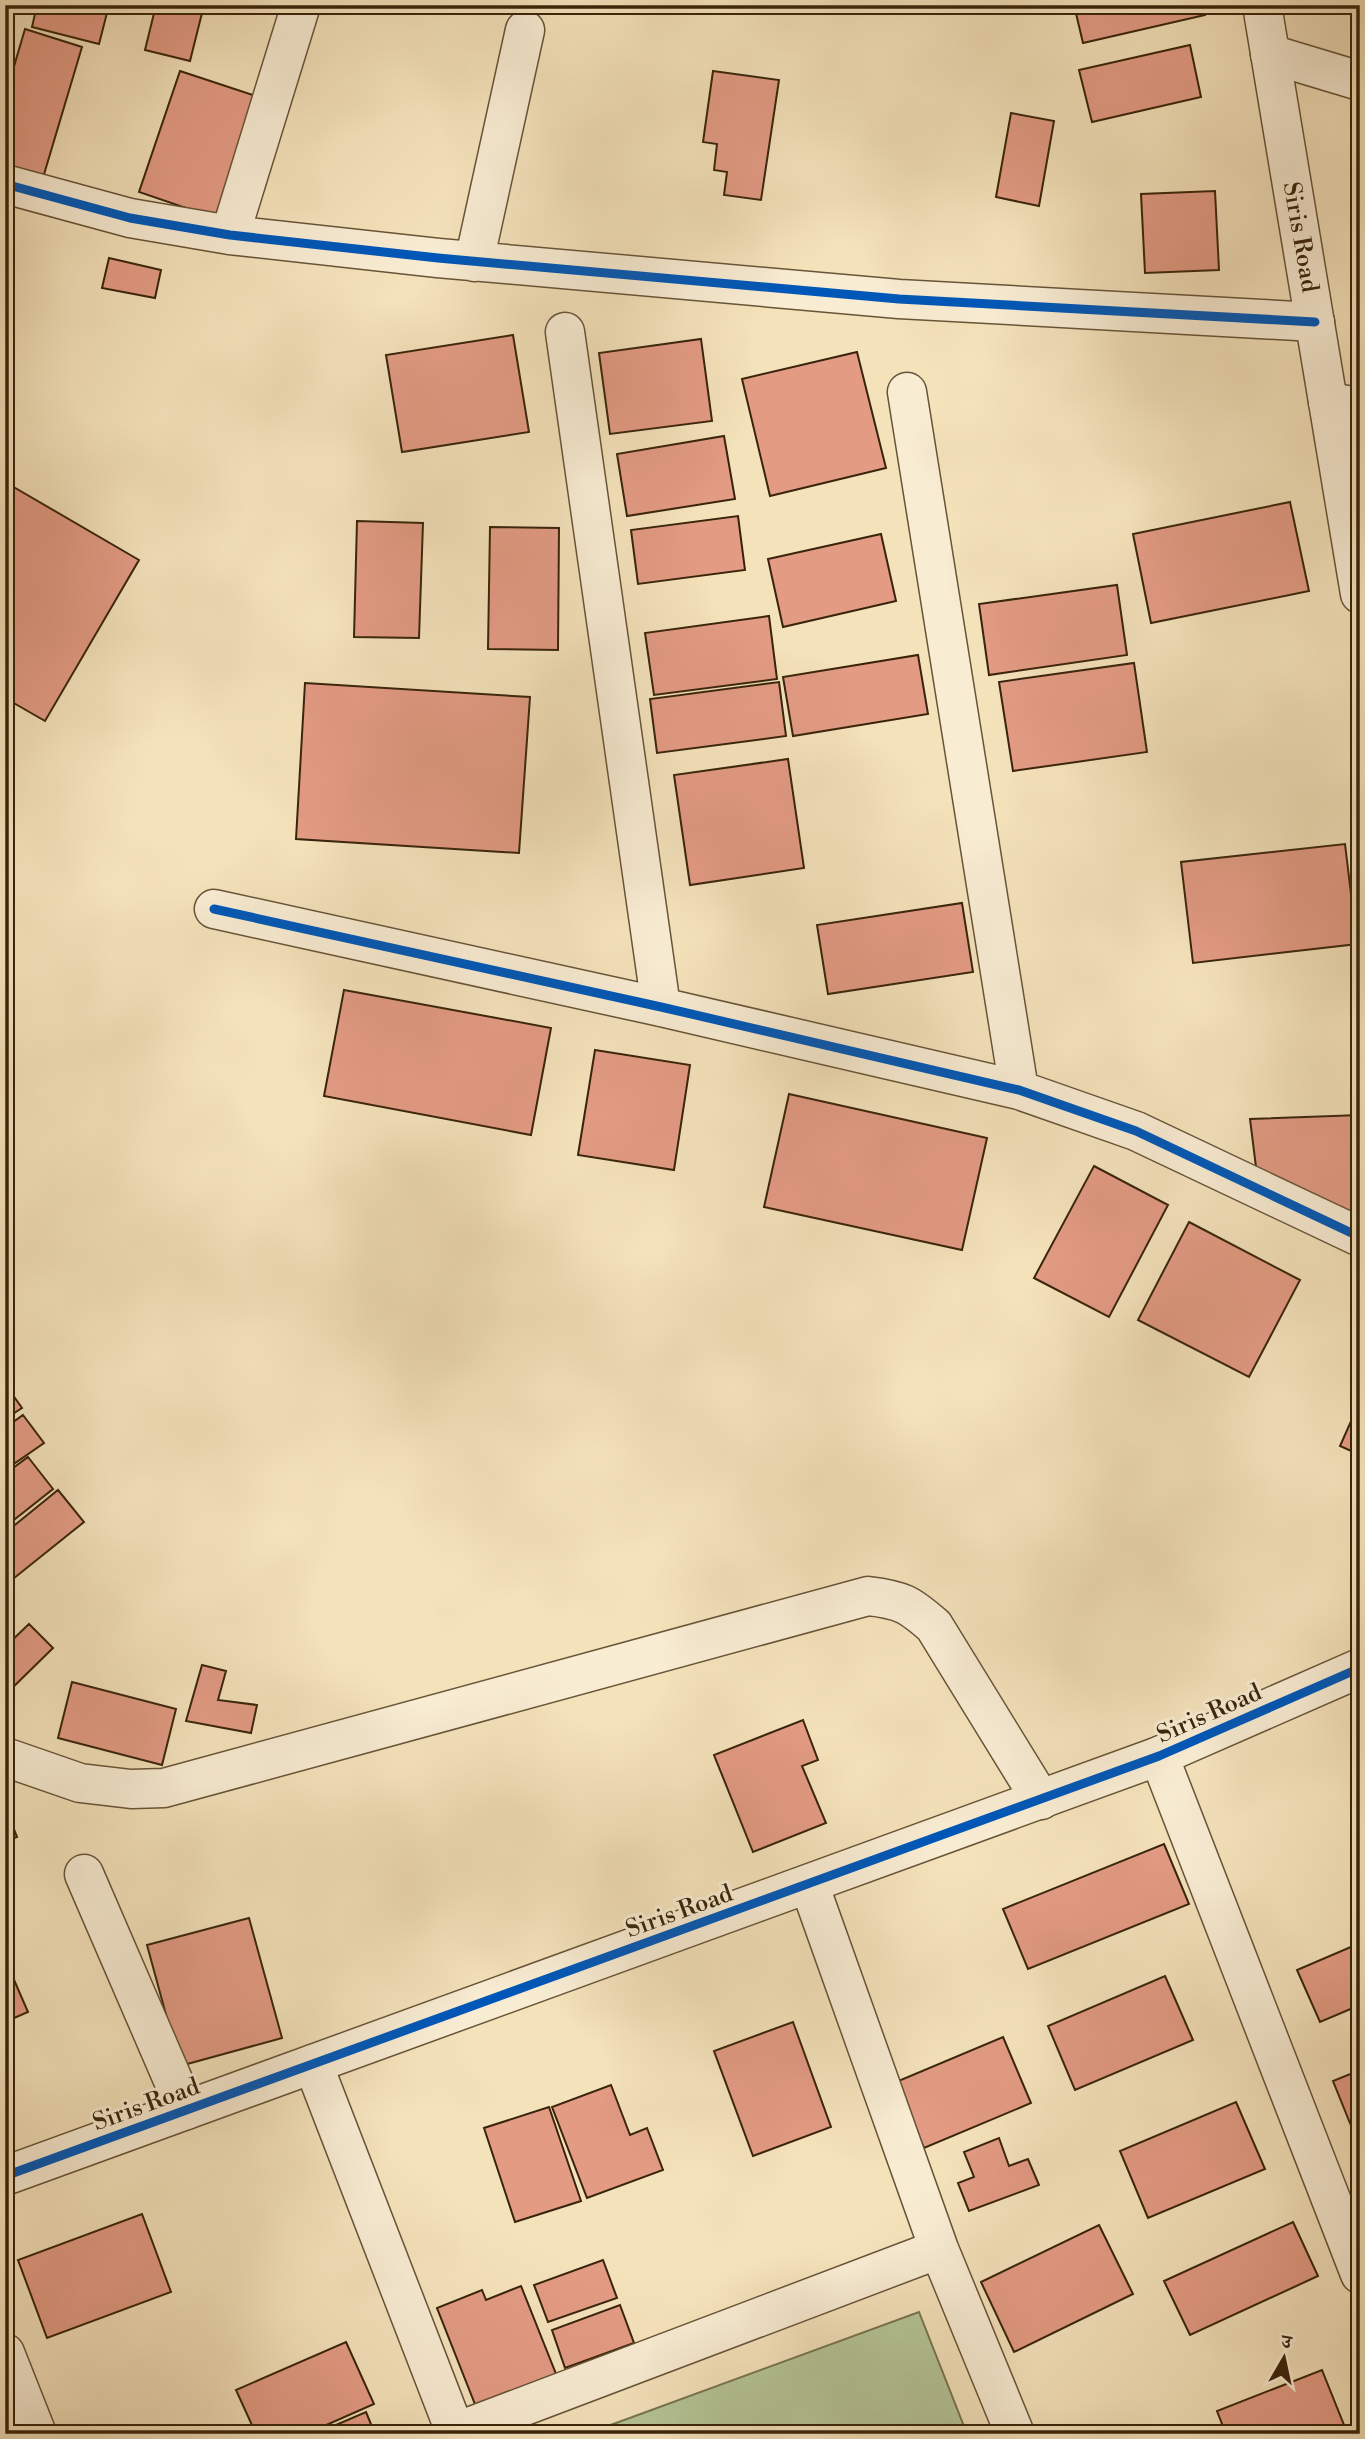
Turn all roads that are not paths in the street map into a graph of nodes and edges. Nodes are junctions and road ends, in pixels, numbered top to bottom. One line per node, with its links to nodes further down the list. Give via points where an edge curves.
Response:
1 (301, 5): 7 (street)
2 (1262, 5): 4 (street, Siris Road)
3 (525, 30): 8 (street)
4 (1270, 54): 5 (street); 9 (street, Siris Road)
5 (1360, 81)
6 (5, 184): 7 (street, via 130,218)
7 (230, 236): 8 (street)
8 (474, 262): 9 (street, via 899,299)
9 (1315, 322): 12 (street, Siris Road)
10 (565, 332): 15 (street)
11 (907, 392): 16 (street)
12 (1344, 405): 13 (street, Siris Road)
13 (1360, 594)
14 (215, 909): 15 (street)
15 (661, 1007): 16 (street)
16 (1019, 1090): 17 (street, via 1136,1131)
17 (1360, 1237)
18 (1360, 1668): 19 (street, Siris Road)
19 (1159, 1756): 21 (street, Siris Road); 28 (street)
20 (5, 1757): 21 (street, via 80,1783 164,1788 868,1597 913,1607 934,1626)
21 (1041, 1800): 23 (street, Siris Road)
22 (84, 1874): 25 (street)
23 (809, 1884): 24 (street, Siris Road); 27 (street)
24 (313, 2064): 25 (street, Siris Road); 30 (street)
25 (186, 2110): 26 (street, Siris Road)
26 (5, 2176)
27 (939, 2249): 30 (street); 32 (street)
28 (1360, 2274)
29 (5, 2353): 31 (street)
30 (456, 2433)
31 (37, 2434)
32 (1015, 2434)

